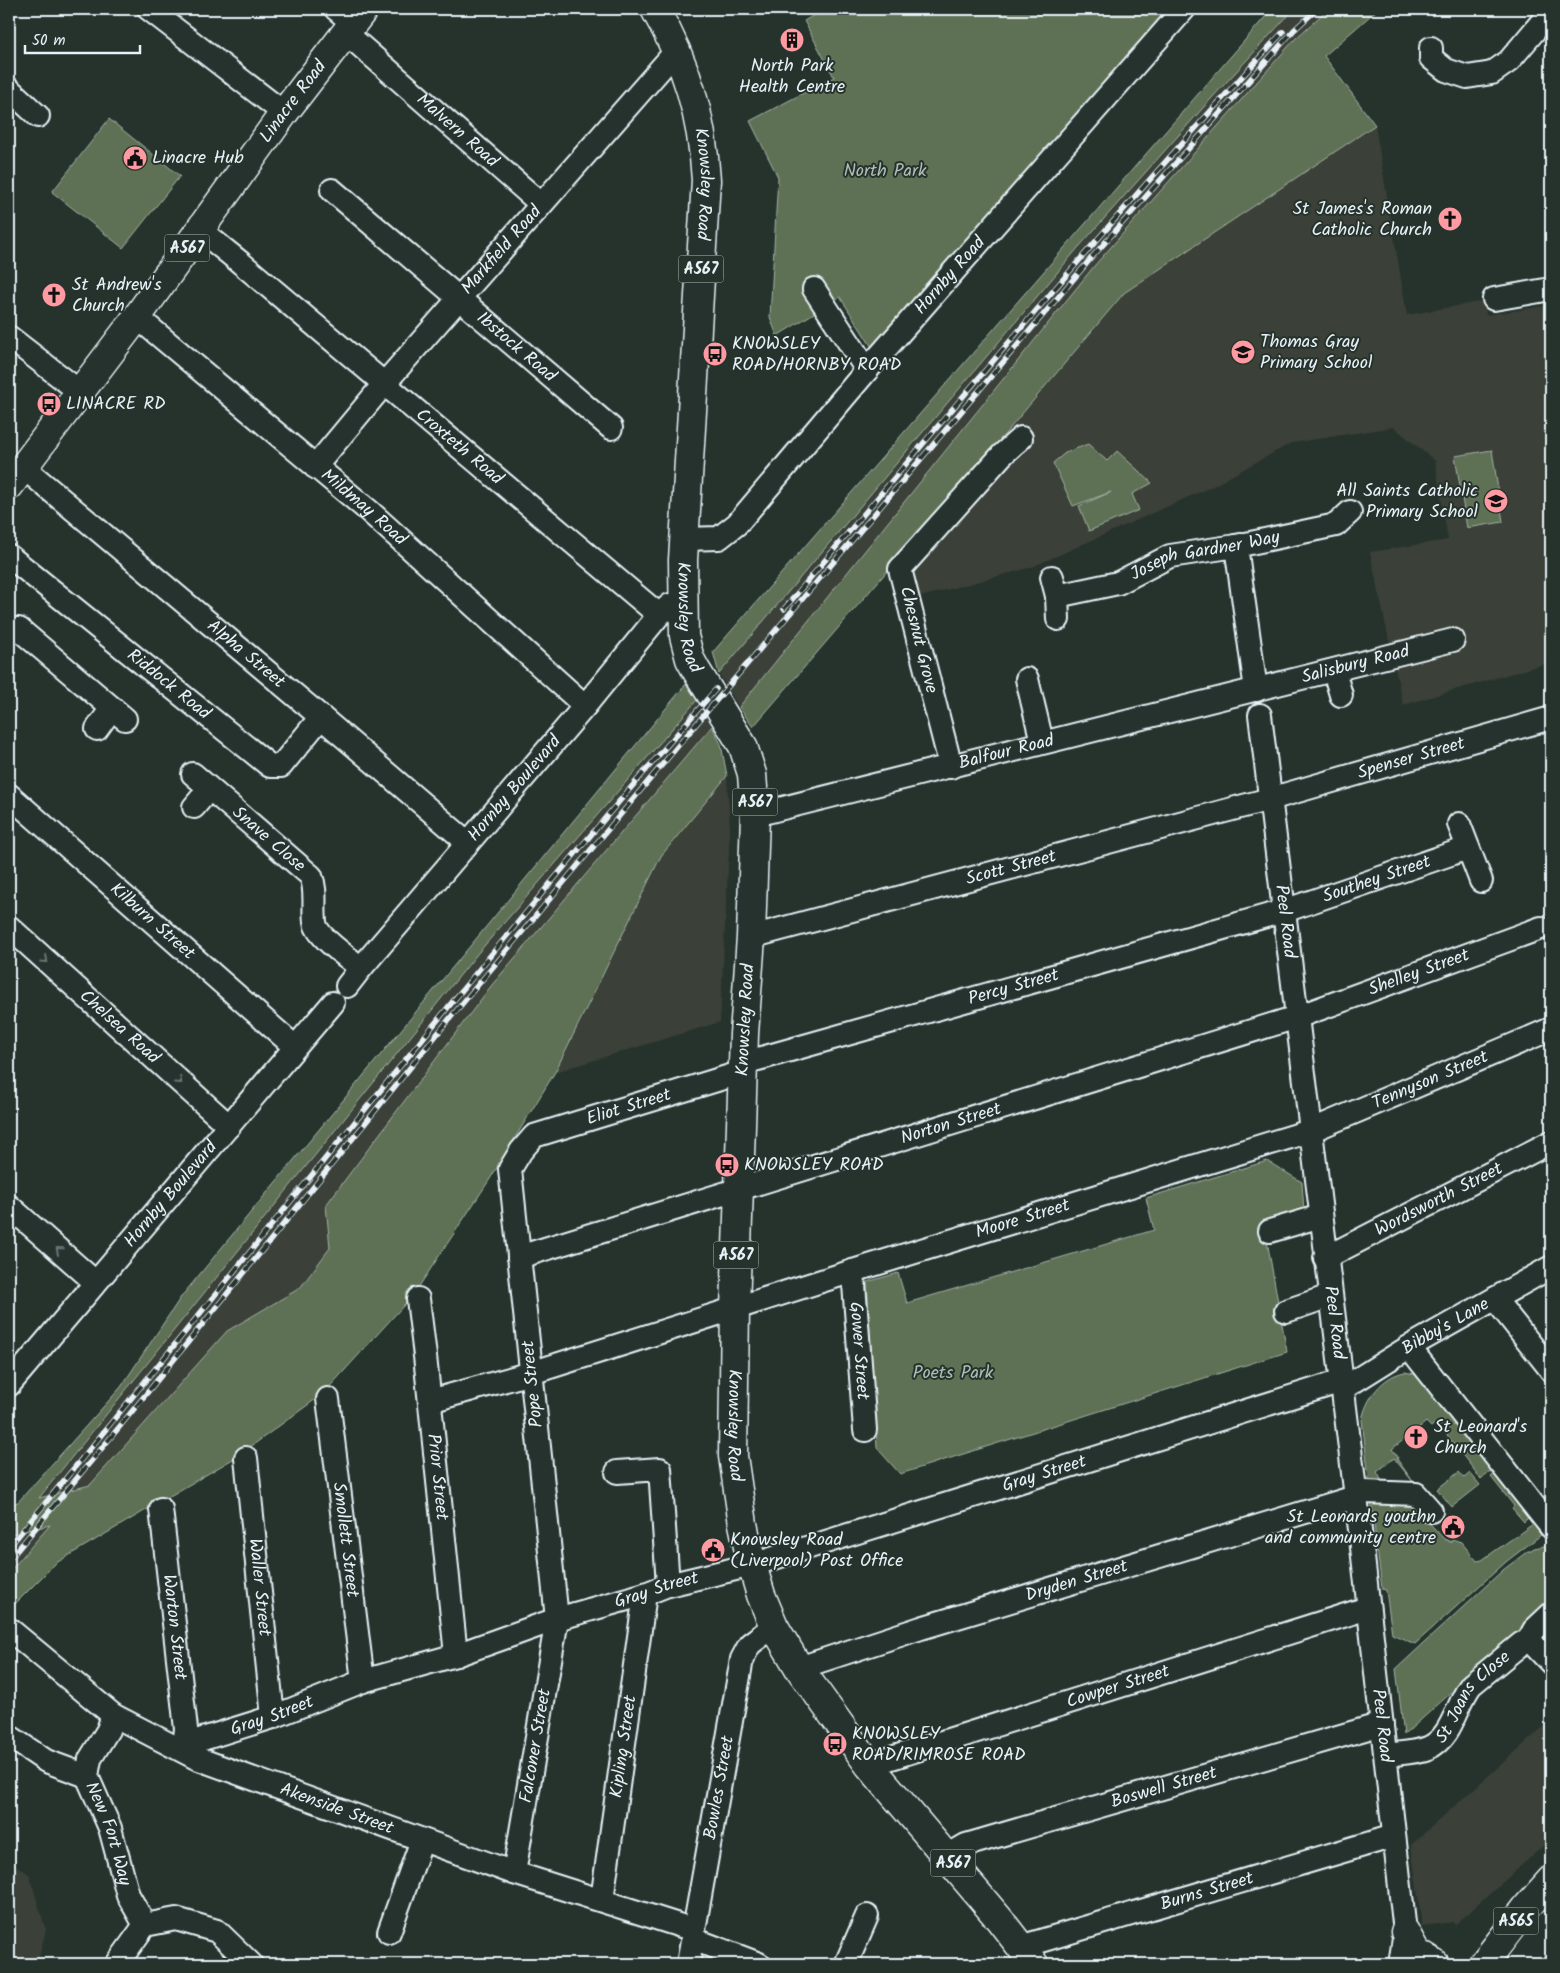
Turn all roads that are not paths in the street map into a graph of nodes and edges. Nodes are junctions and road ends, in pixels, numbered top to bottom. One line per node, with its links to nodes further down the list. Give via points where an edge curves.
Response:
1 (149, 9): 9 (street)
2 (655, 9): 7 (main road, Knowsley Road / A567)
3 (1184, 9): 20 (street, Hornby Road)
4 (1551, 12): 6 (street, via 1509,61 1492,73 1467,76 1446,70 1431,58)
5 (350, 18): 9 (main road, Linacre Road / A567); 12 (street, Malvern Road, via 373,56)
6 (1431, 48)
7 (677, 50): 12 (street, Markfield Road); 28 (main road, Knowsley Road / A567, via 698,112 706,180)
8 (11, 97): 10 (street)
9 (284, 113): 13 (main road, Linacre Road / A567)
10 (38, 116)
11 (332, 190): 16 (street, Ibstock Road)
12 (541, 204): 16 (street, Markfield Road)
13 (200, 230): 18 (main road, Linacre Road / A567); 21 (street, Croxteth Road)
14 (814, 289): 20 (street)
15 (1551, 289): 17 (street)
16 (460, 298): 21 (street, Markfield Road); 23 (street, Ibstock Road)
17 (1494, 299)
18 (137, 317): 22 (main road, Linacre Road / A567); 25 (street, Mildmay Road)
19 (9, 338): 22 (street)
20 (867, 370): 28 (street, Hornby Road, via 737,524 719,538)
21 (384, 384): 25 (street, Markfield Road); 32 (street, Croxteth Road)
22 (80, 392): 26 (main road, Linacre Road / A567)
23 (611, 428)
24 (1021, 438): 46 (street, Chesnut Grove, via 900,569)
25 (322, 459): 40 (street, Mildmay Road, via 368,511)
26 (14, 474): 42 (street, Alpha Street)
27 (1350, 512): 29 (street, Joseph Gardner Way, via 1336,525)
28 (684, 539): 31 (main road, Knowsley Road / A567)
29 (1236, 546): 33 (street, Joseph Gardner Way, via 1170,556 1118,584 1054,587); 38 (street)
30 (9, 556): 42 (street, Riddock Road, via 270,766 281,766)
31 (683, 592): 32 (street, Hornby Boulevard); 50 (main road, Knowsley Road / A567, via 684,636 690,659 748,757 755,788)
32 (659, 615): 40 (street, Hornby Boulevard)
33 (1058, 618)
34 (9, 629): 44 (street, via 19,629 118,714)
35 (1453, 640): 36 (street, Salisbury Road)
36 (1334, 671): 38 (street, Salisbury Road); 39 (street)
37 (1027, 679): 45 (street)
38 (1256, 690): 45 (street, Balfour Road)
39 (1341, 695)
40 (585, 706): 52 (street, Hornby Boulevard)
41 (1260, 715): 48 (street, Peel Road)
42 (321, 717): 52 (street, Alpha Street)
43 (1551, 718): 48 (street, Spenser Street)
44 (97, 729)
45 (1042, 742): 46 (street, Balfour Road)
46 (951, 767): 50 (street, Balfour Road)
47 (9, 795): 62 (street, Kilburn Street)
48 (1270, 799): 55 (street, Peel Road); 58 (street, Scott Street)
49 (194, 807): 59 (street, Snave Close, via 201,782 311,876 315,887 314,924 321,934)
50 (755, 815): 58 (main road, Knowsley Road / A567)
51 (1459, 824): 53 (street)
52 (468, 843): 59 (street, Hornby Boulevard)
53 (1468, 848): 54 (street); 55 (street, Southey Street)
54 (1481, 881)
55 (1284, 911): 60 (street, Peel Road); 63 (street, Percy Street)
56 (1547, 925): 60 (street, Shelley Street)
57 (9, 927): 64 (street, Chelsea Road, one-way to 64)
58 (751, 937): 63 (main road, Knowsley Road / A567)
59 (361, 968): 62 (street, Hornby Boulevard)
60 (1297, 1017): 65 (street, Peel Road); 68 (street, Norton Street)
61 (1551, 1029): 65 (street, Tennyson Street)
62 (295, 1047): 64 (street, Hornby Boulevard)
63 (744, 1067): 67 (street, Eliot Street, via 534,1136); 68 (main road, Knowsley Road / A567)
64 (229, 1126): 76 (street, Hornby Boulevard)
65 (1310, 1131): 70 (street, Peel Road); 75 (street, Moore Street)
66 (1551, 1142): 73 (street, Wordsworth Street)
67 (520, 1151): 72 (street, Pope Street, via 510,1169)
68 (739, 1188): 72 (street, Norton Street); 80 (main road, Knowsley Road / A567)
69 (9, 1206): 76 (street, one-way to 69)
70 (1321, 1216): 71 (street); 73 (street, Peel Road)
71 (1270, 1231)
72 (519, 1256): 84 (street, Pope Street)
73 (1325, 1258): 77 (street, Peel Road)
74 (1551, 1267): 78 (street, Bibby's Lane)
75 (853, 1271): 80 (street, Moore Street); 89 (street, Gower Street)
76 (95, 1282): 86 (street, Hornby Boulevard)
77 (1330, 1296): 81 (street); 85 (street, Peel Road)
78 (1496, 1298): 82 (street, Bibby's Lane); 83 (street)
79 (418, 1299): 88 (street, Prior Street)
80 (735, 1309): 84 (street, Moore Street); 96 (main road, Knowsley Road / A567, via 733,1456)
81 (1286, 1311)
82 (1409, 1347): 85 (street, Bibby's Lane); 95 (street)
83 (1551, 1370)
84 (531, 1373): 88 (street, Moore Street); 101 (street, Pope Street)
85 (1342, 1385): 92 (street, Peel Road); 96 (street, Gray Street)
86 (9, 1386)
87 (328, 1399): 108 (street, Smollett Street)
88 (430, 1401): 105 (street, Prior Street)
89 (865, 1430)
90 (246, 1458): 110 (street, Waller Street)
91 (617, 1472): 97 (street, via 660,1469)
92 (1355, 1495): 94 (street, Dryden Street, via 1365,1492 1416,1494); 99 (street, Peel Road); 107 (street, Dryden Street)
93 (161, 1509): 113 (street, Warton Street, via 186,1729)
94 (1431, 1511)
95 (1551, 1527)
96 (752, 1565): 97 (street, Gray Street); 102 (main road, Knowsley Road / A567)
97 (668, 1585): 98 (street, Gray Street)
98 (645, 1594): 101 (street, Gray Street); 122 (street, Kipling Street)
99 (1368, 1608): 111 (street, Peel Road); 115 (street, Cowper Street)
100 (1551, 1614): 104 (street, via 1534,1630)
101 (557, 1618): 105 (street, Gray Street); 120 (street, Falconer Street)
102 (774, 1626): 107 (main road, Knowsley Road / A567); 128 (street, Bowles Street, via 750,1644 742,1659)
103 (9, 1629): 109 (street, Akenside Street)
104 (1527, 1643): 106 (street, St Joans Close, via 1536,1646); 114 (street, St Joans Close, via 1516,1646 1471,1685 1449,1727 1434,1744 1419,1751)
105 (456, 1655): 108 (street, Gray Street)
106 (1551, 1663)
107 (798, 1668): 115 (main road, Knowsley Road / A567)
108 (364, 1681): 110 (street, Gray Street)
109 (113, 1714): 113 (street, Akenside Street); 116 (street, New Fort Way, via 108,1730 90,1760)
110 (273, 1717): 113 (street, Gray Street)
111 (1382, 1724): 114 (street, Peel Road); 119 (street, Boswell Street, via 966,1845)
112 (9, 1736): 116 (street, via 46,1761)
113 (180, 1746): 118 (street, Akenside Street, via 196,1758)
114 (1386, 1755): 117 (street, Peel Road)
115 (869, 1765): 119 (main road, Knowsley Road / A567)
116 (87, 1776): 125 (street, New Fort Way, via 110,1828 128,1895)
117 (1394, 1836): 127 (street, Peel Road); 129 (street, Burns Street)
118 (422, 1840): 120 (street, Akenside Street); 126 (street)
119 (947, 1856): 129 (main road, Knowsley Road / A567)
120 (514, 1873): 122 (street, Akenside Street)
121 (1551, 1880): 137 (main road, A565)
122 (602, 1900): 128 (street, Akenside Street)
123 (867, 1916): 134 (street, via 850,1934)
124 (1551, 1923): 138 (main road, A565)
125 (145, 1925): 130 (street); 131 (street, via 176,1919 217,1931)
126 (389, 1932)
127 (1405, 1932): 135 (street, Peel Road); 136 (main road, via 1416,1952)
128 (694, 1934): 132 (street, Bowles Street); 133 (street, Akenside Street)
129 (1027, 1956)
130 (116, 1964)
131 (251, 1964)
132 (688, 1964)
133 (759, 1964)
134 (846, 1964)
135 (1400, 1964)
136 (1434, 1964)
137 (1483, 1964)
138 (1520, 1964)

